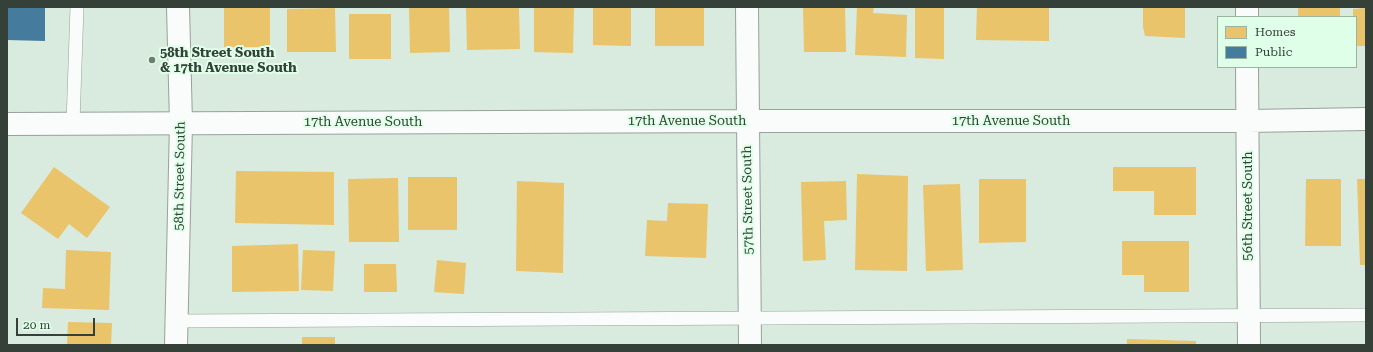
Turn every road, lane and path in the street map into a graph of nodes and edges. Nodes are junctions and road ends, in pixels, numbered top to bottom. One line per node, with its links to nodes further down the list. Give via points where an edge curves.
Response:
1 (77, 7): 8 (lane)
2 (178, 7): 9 (street, 58th Street South)
3 (747, 7): 6 (street, 57th Street South)
4 (1247, 68): 7 (street, 56th Street South)
5 (1366, 120): 7 (street, 17th Avenue South)
6 (748, 121): 7 (street, 17th Avenue South); 9 (street, 17th Avenue South); 13 (street, 57th Street South)
7 (1248, 121): 12 (street, 56th Street South)
8 (73, 123): 9 (street, 17th Avenue South); 10 (street, 17th Avenue South)
9 (181, 123): 14 (street, 58th Street South)
10 (7, 124)
11 (1366, 315): 12 (lane)
12 (1249, 316): 13 (lane); 17 (street, 56th Street South)
13 (749, 318): 14 (lane); 16 (street, 57th Street South)
14 (176, 321): 15 (street, 58th Street South)
15 (176, 345)
16 (750, 345)
17 (1249, 345)

